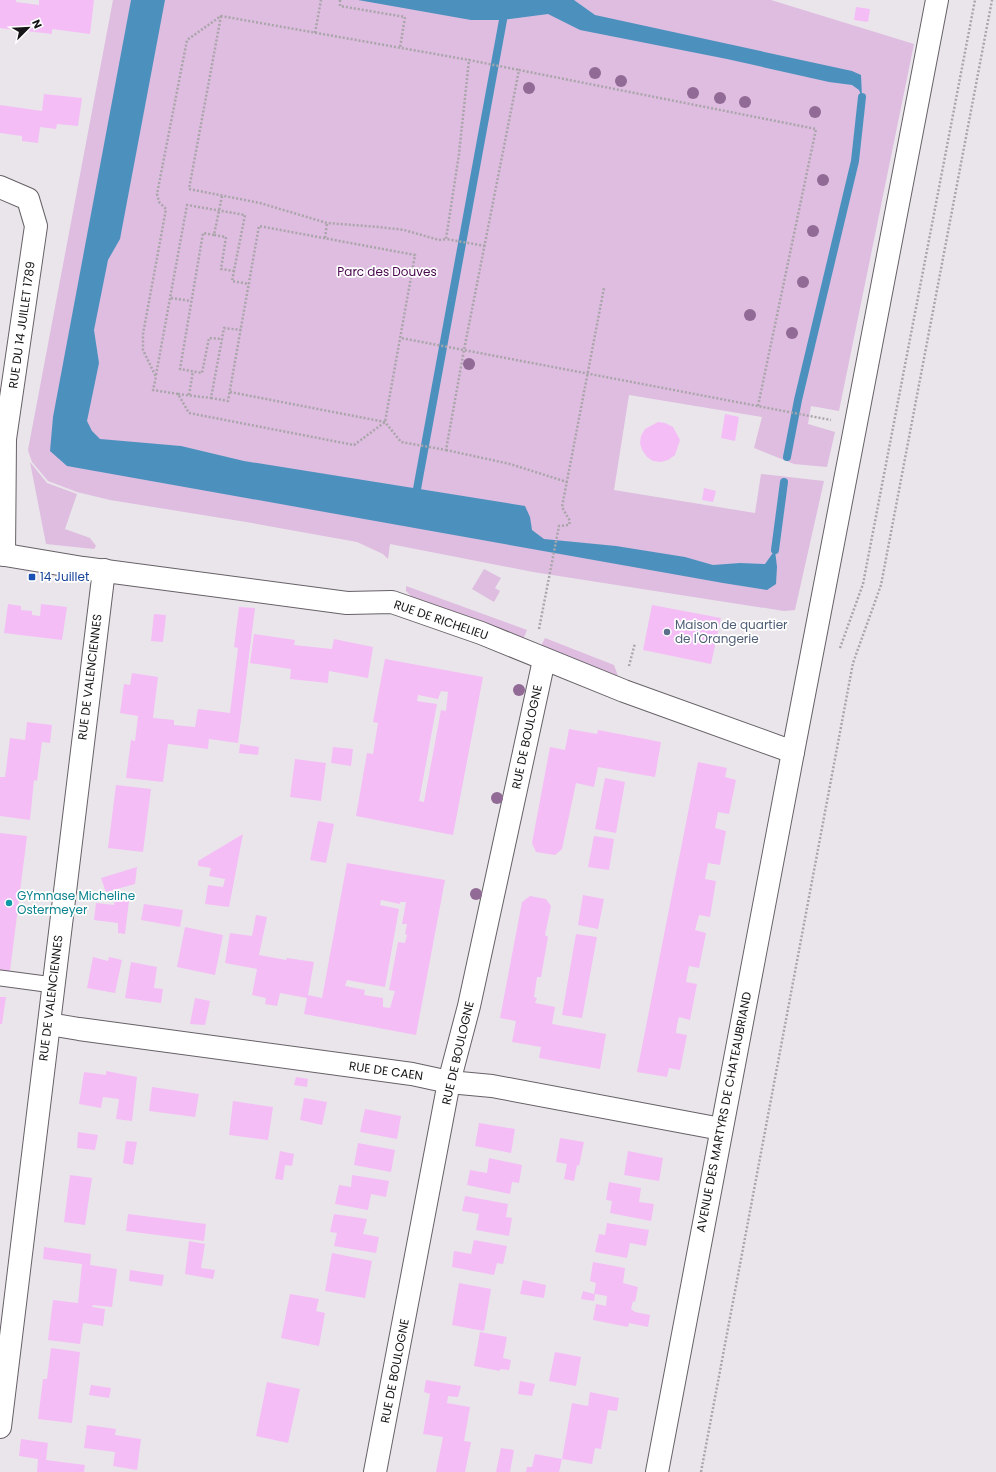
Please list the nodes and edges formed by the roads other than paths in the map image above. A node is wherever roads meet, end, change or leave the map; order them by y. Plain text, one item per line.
1 (937, 0) edge
2 (0, 186) edge
3 (2, 555) edge
4 (104, 570) junction
5 (544, 660) junction
6 (793, 752) junction
7 (0, 978) edge
8 (53, 985) junction
9 (49, 1024) junction
10 (449, 1082) junction
11 (721, 1128) junction
12 (0, 1427) edge
13 (375, 1472) edge
14 (657, 1472) edge

1 - 6 street, AVENUE DES MARTYRS DE CHATEAUBRIAND
2 - 3 street, RUE DU 14 JUILLET 1789
3 - 4 street, RUE DE RICHELIEU
4 - 5 street, RUE DE RICHELIEU
4 - 8 street, RUE DE VALENCIENNES
5 - 6 street, RUE DE RICHELIEU
5 - 10 street, RUE DE BOULOGNE
6 - 11 street, AVENUE DES MARTYRS DE CHATEAUBRIAND
7 - 8 lane
8 - 9 street, RUE DE VALENCIENNES
9 - 10 street, RUE DE CAEN
9 - 12 street, RUE DE VALENCIENNES
10 - 11 street, RUE DE CAEN
10 - 13 street, RUE DE BOULOGNE
11 - 14 street, AVENUE DES MARTYRS DE CHATEAUBRIAND

